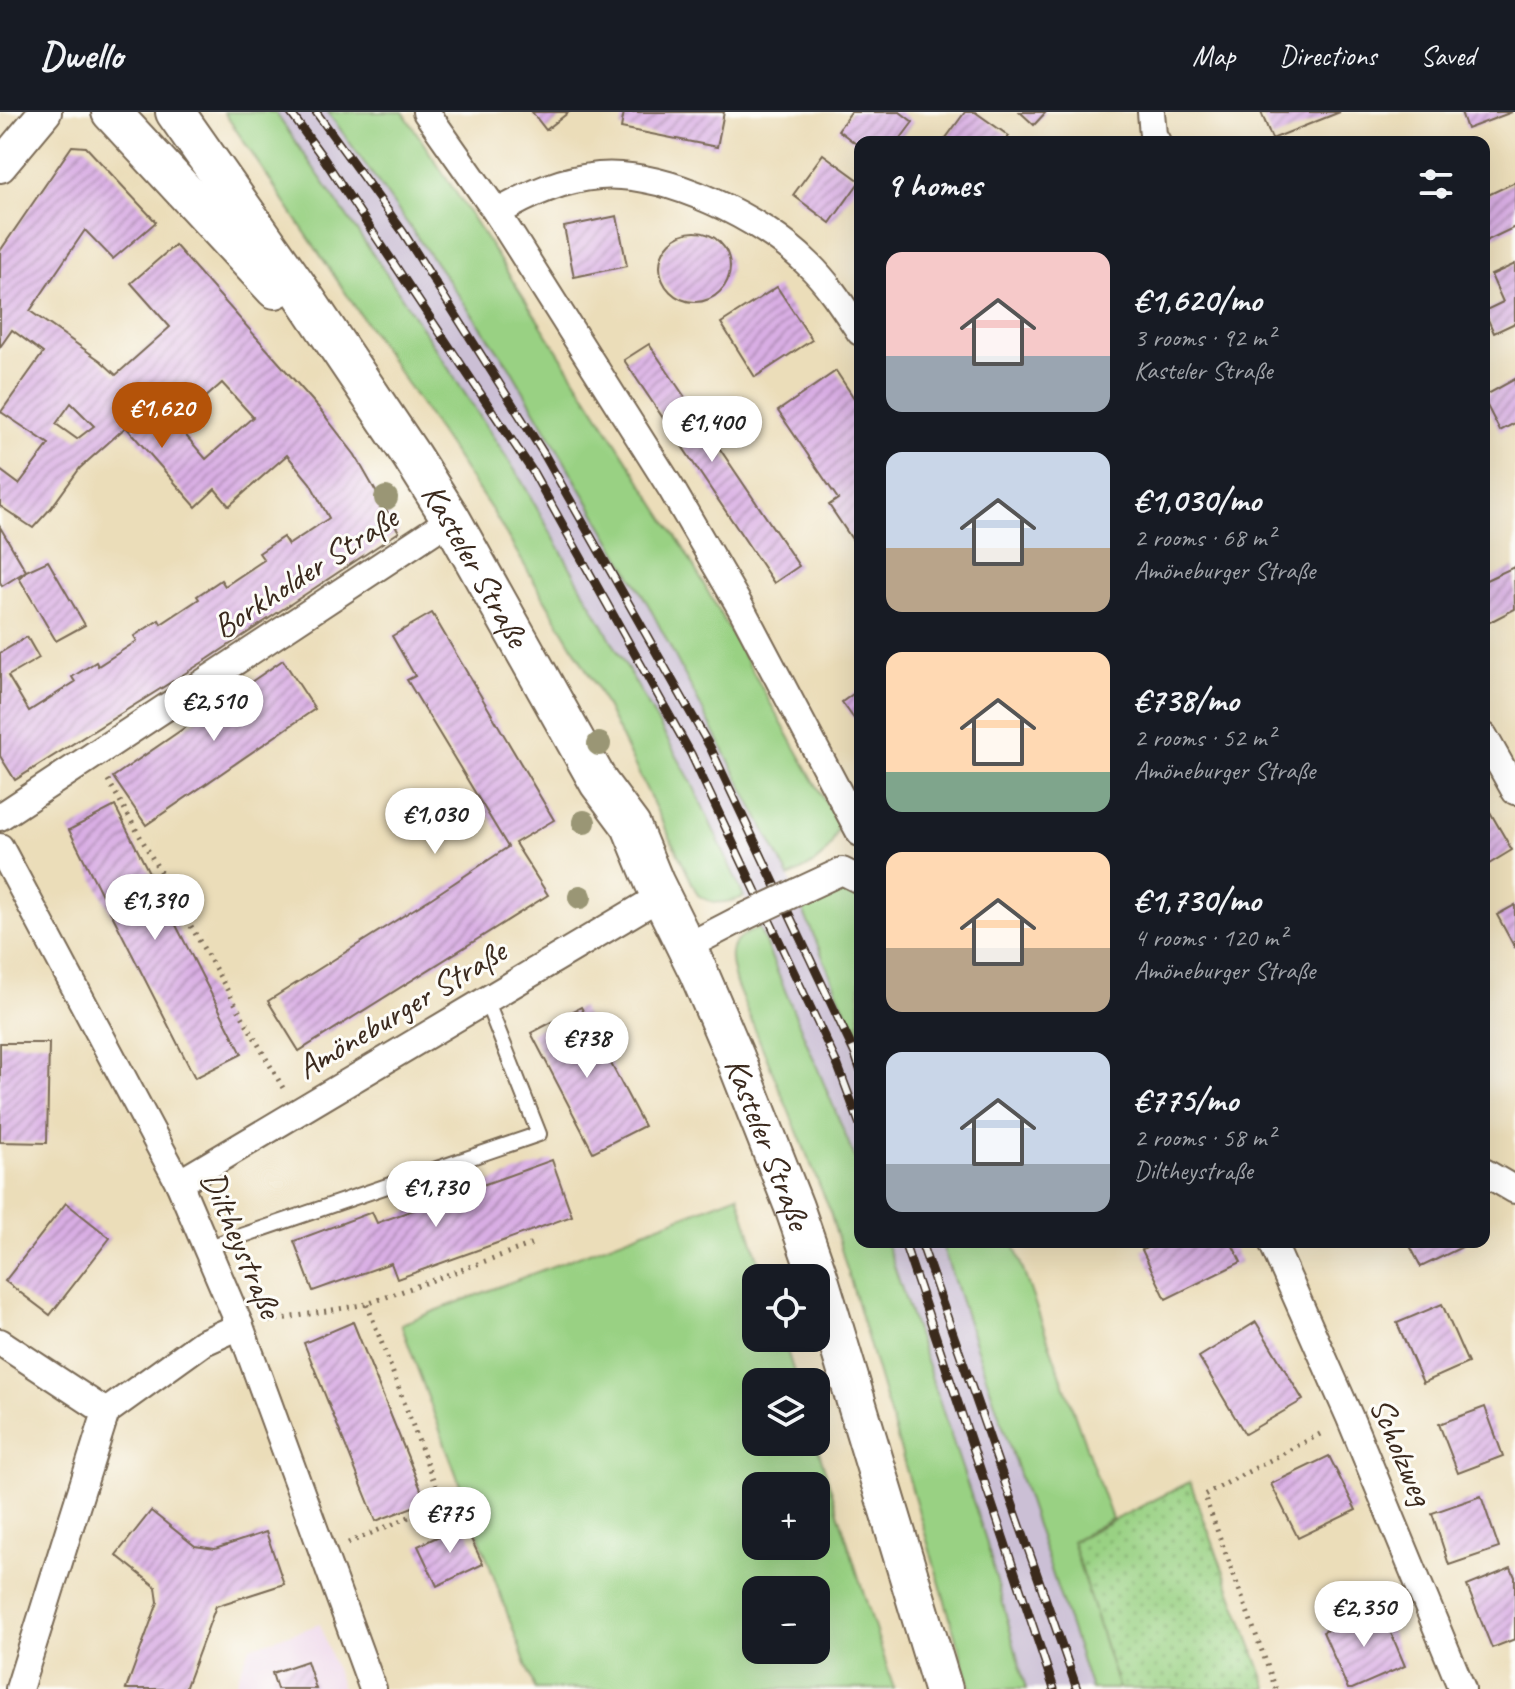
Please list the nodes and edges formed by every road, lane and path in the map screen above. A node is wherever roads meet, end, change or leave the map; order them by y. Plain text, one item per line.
1 (45, 112) edge
2 (111, 112) edge
3 (175, 112) edge
4 (426, 112) edge
5 (1151, 112) edge
6 (1154, 136) edge
7 (0, 166) edge
8 (497, 213) junction
9 (854, 323) edge
10 (368, 392) junction
11 (451, 519) junction
12 (1490, 747) edge
13 (94, 755) junction
14 (1515, 791) edge
15 (0, 817) edge
16 (854, 822) edge
17 (0, 847) edge
18 (851, 875) edge
19 (657, 889) junction
20 (686, 947) junction
21 (486, 1000) junction
22 (298, 1113) junction
23 (1490, 1175) edge
24 (179, 1183) junction
25 (1515, 1190) edge
26 (535, 1243) dead end
27 (206, 1248) junction
28 (1275, 1248) edge
29 (367, 1304) junction
30 (240, 1326) junction
31 (0, 1342) edge
32 (106, 1412) junction
33 (1350, 1418) junction
34 (324, 1553) junction
35 (19, 1689) edge
36 (373, 1689) edge
37 (943, 1689) edge
38 (1276, 1689) edge
39 (1462, 1689) edge

1 - 7 street
2 - 10 main road, Kasteler Straße
3 - 10 main road, Kasteler Straße
4 - 8 street
5 - 6 street
8 - 9 street
8 - 16 street
10 - 11 main road, Kasteler Straße
11 - 13 street, Borkholder Straße
11 - 19 main road, Kasteler Straße
12 - 14 street
13 - 15 street, Borkholder Straße
13 - 22 path
17 - 24 street, Diltheystraße
18 - 20 street, bridge
19 - 20 main road, Kasteler Straße
19 - 21 street, Amöneburger Straße
20 - 37 main road, Kasteler Straße
21 - 22 street, Amöneburger Straße
21 - 27 lane
22 - 24 street, Amöneburger Straße
23 - 25 street
24 - 27 street, Diltheystraße
26 - 29 path
27 - 30 street, Diltheystraße
28 - 33 street, Scholzweg
29 - 30 path
29 - 34 path
30 - 32 street
30 - 34 street, Diltheystraße
31 - 32 street
32 - 35 street
33 - 38 path
33 - 39 street, Scholzweg
34 - 36 street, Diltheystraße

